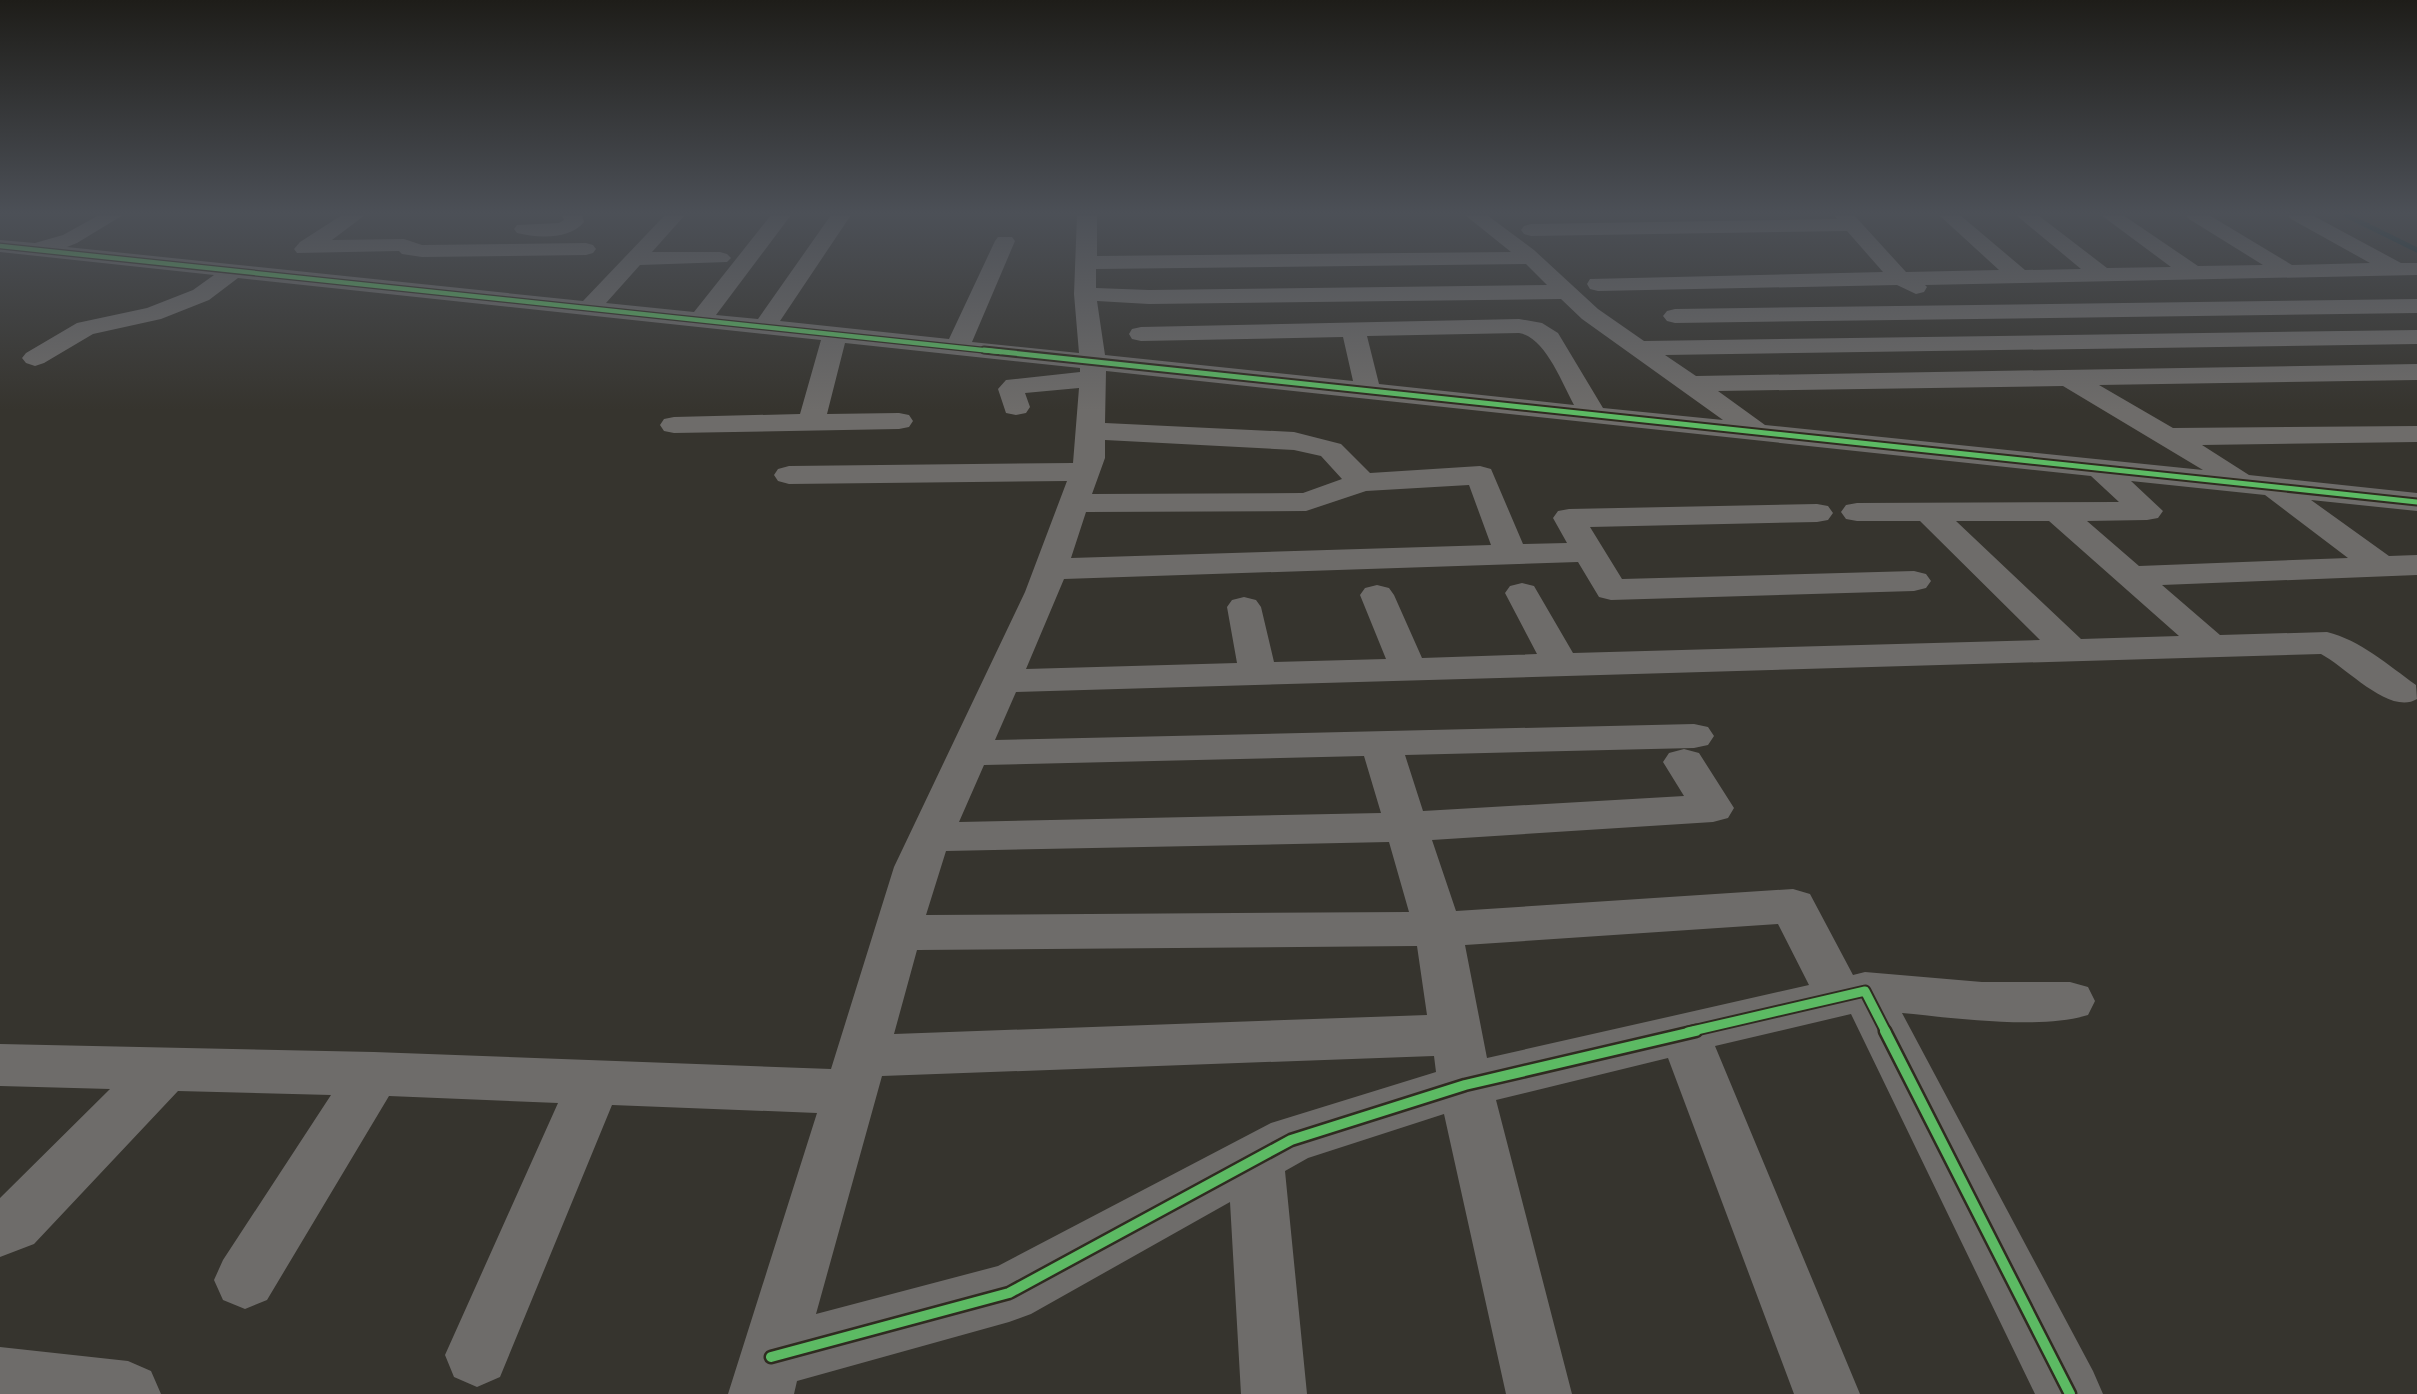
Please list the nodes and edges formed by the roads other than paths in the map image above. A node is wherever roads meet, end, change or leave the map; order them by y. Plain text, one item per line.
1 (221, 280) edge
2 (324, 280) edge
3 (380, 280) edge
4 (452, 280) edge
5 (516, 280) edge
6 (615, 280) edge
7 (731, 280) edge
8 (796, 280) edge
9 (987, 280) edge
10 (1085, 280) edge
11 (1553, 280) edge
12 (1797, 280) edge
13 (1904, 280) edge
14 (1598, 284) dead end
15 (371, 285) junction
16 (433, 292) junction
17 (1566, 292) junction
18 (1085, 294) junction
19 (491, 298) junction
20 (2417, 306) edge
21 (588, 309) junction
22 (1960, 313) junction
23 (1675, 316) dead end
24 (700, 320) junction
25 (764, 327) junction
26 (1353, 329) junction
27 (1141, 334) dead end
28 (835, 335) junction
29 (2417, 337) edge
30 (2011, 343) junction
31 (957, 348) junction
32 (1639, 348) junction
33 (35, 358) dead end
34 (1092, 371) junction
35 (2417, 372) edge
36 (2068, 378) junction
37 (1689, 384) junction
38 (1368, 391) junction
39 (1016, 407) dead end
40 (1594, 415) junction
41 (899, 421) dead end
42 (811, 423) junction
43 (674, 425) dead end
44 (1759, 433) junction
45 (2417, 434) edge
46 (2168, 437) junction
47 (2097, 466) junction
48 (1084, 469) junction
49 (789, 475) dead end
50 (1362, 482) junction
51 (2259, 484) junction
52 (2417, 502) edge
53 (1927, 511) junction
54 (2057, 511) junction
55 (1857, 512) dead end
56 (1817, 513) dead end
57 (1589, 552) junction
58 (1511, 555) junction
59 (2417, 565) edge
60 (2382, 567) junction
61 (1051, 569) junction
62 (2131, 576) junction
63 (1914, 581) dead end
64 (1522, 593) dead end
65 (1377, 595) dead end
66 (1244, 607) dead end
67 (2211, 646) junction
68 (2070, 649) junction
69 (1560, 663) junction
70 (1408, 668) junction
71 (1258, 673) junction
72 (1002, 681) junction
73 (2402, 693) dead end
74 (1381, 745) junction
75 (969, 753) junction
76 (1407, 827) junction
77 (932, 836) junction
78 (1438, 929) junction
79 (897, 933) junction
80 (1853, 994) junction
81 (2070, 1000) dead end
82 (1684, 1033) junction
83 (1461, 1060) junction
84 (0, 1065) edge
85 (164, 1070) junction
86 (374, 1074) junction
87 (854, 1074) junction
88 (594, 1083) junction
89 (1256, 1160) junction
90 (0, 1230) edge
91 (245, 1280) dead end
92 (477, 1355) dead end
93 (766, 1376) edge
94 (1, 1380) edge
95 (128, 1394) edge
96 (1274, 1394) edge
97 (1539, 1394) edge
98 (1827, 1394) edge
99 (2070, 1394) edge

1 - 33 street
2 - 15 street
3 - 15 street
4 - 16 street
5 - 19 street
6 - 21 street
7 - 24 street
8 - 25 street
9 - 31 street
10 - 18 street
11 - 17 street
12 - 14 street
13 - 22 street
15 - 16 street
16 - 19 street
17 - 18 street
17 - 32 street
18 - 34 street
19 - 21 street
20 - 22 street
21 - 24 street
22 - 23 street
22 - 30 street
24 - 25 street
25 - 28 street
26 - 27 street
26 - 38 street
26 - 40 street
28 - 31 street
28 - 42 street
29 - 30 street
30 - 32 street
30 - 36 street
31 - 34 street
32 - 37 street
34 - 38 street
34 - 39 street
34 - 48 street
35 - 36 street
36 - 37 street
36 - 46 street
37 - 44 street
38 - 40 street
40 - 44 street
41 - 42 street
42 - 43 street
44 - 47 street
45 - 46 street
46 - 51 street
47 - 51 street
47 - 54 street
48 - 49 street
48 - 50 street
48 - 50 street
48 - 61 street
50 - 58 street
51 - 52 street
51 - 60 street
53 - 54 street
53 - 55 street
53 - 68 street
54 - 62 street
56 - 57 street
57 - 58 street
57 - 63 street
58 - 61 street
59 - 60 street
60 - 62 street
61 - 72 street
62 - 67 street
64 - 69 street
65 - 70 street
66 - 71 street
67 - 68 street
67 - 73 street
68 - 69 street
69 - 70 street
70 - 71 street
71 - 72 street
72 - 75 street
74 - 75 street
74 - 76 street
74 - 76 street
75 - 77 street
76 - 77 street
76 - 78 street
77 - 79 street
78 - 79 street
78 - 80 street
78 - 83 street
79 - 87 street
80 - 81 street
80 - 82 street
80 - 99 street
82 - 83 street
82 - 98 street
83 - 87 street
83 - 89 street
83 - 97 street
84 - 85 street
85 - 86 street
85 - 90 street
86 - 88 street
86 - 91 street
87 - 88 street
87 - 93 street
88 - 92 street
89 - 93 street
89 - 96 street
94 - 95 street

